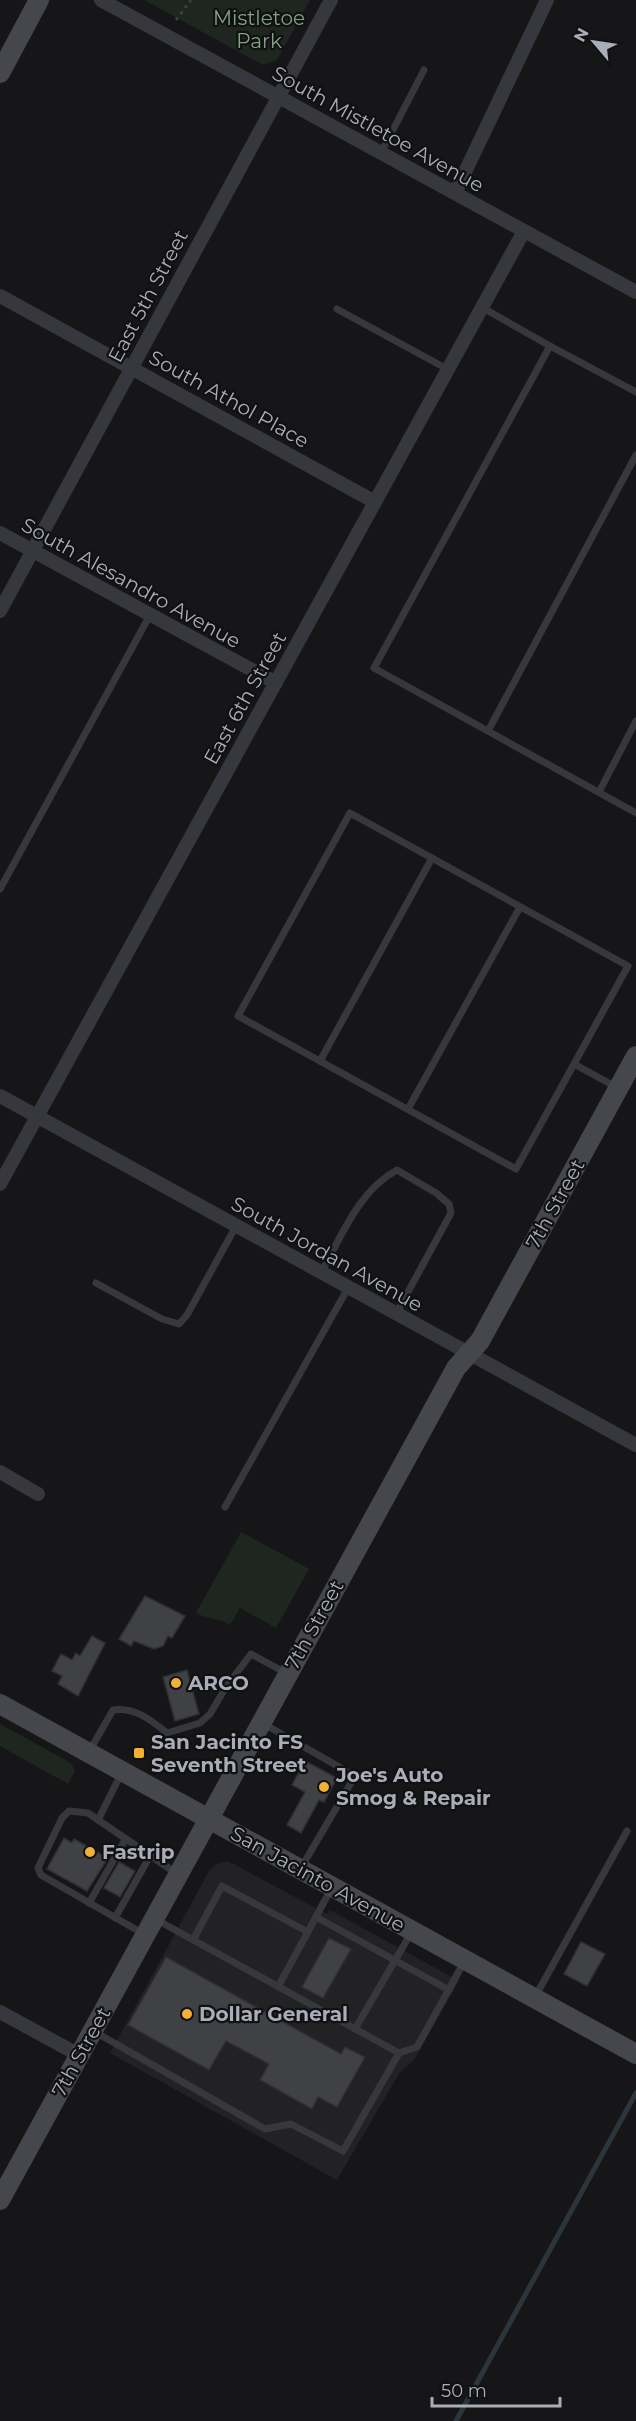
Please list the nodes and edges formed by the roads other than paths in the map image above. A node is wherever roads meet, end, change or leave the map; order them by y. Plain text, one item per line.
1 (39, 0) edge
2 (101, 0) edge
3 (331, 0) edge
4 (547, 0) edge
5 (424, 70) dead end
6 (0, 73) edge
7 (277, 96) junction
8 (381, 153) junction
9 (455, 194) junction
10 (525, 231) junction
11 (636, 292) edge
12 (0, 296) edge
13 (483, 308) junction
14 (336, 309) dead end
15 (550, 346) junction
16 (132, 368) junction
17 (449, 370) junction
18 (636, 392) edge
19 (636, 455) edge
20 (375, 502) junction
21 (0, 533) edge
22 (33, 551) junction
23 (0, 611) edge
24 (150, 615) junction
25 (276, 683) junction
26 (636, 721) edge
27 (488, 731) junction
28 (598, 792) junction
29 (636, 813) edge
30 (432, 858) junction
31 (0, 889) edge
32 (520, 906) junction
33 (636, 1056) edge
34 (320, 1061) junction
35 (574, 1064) junction
36 (618, 1088) junction
37 (0, 1096) edge
38 (408, 1109) junction
39 (37, 1117) junction
40 (0, 1184) edge
41 (236, 1226) junction
42 (321, 1273) junction
43 (96, 1284) dead end
44 (348, 1288) junction
45 (396, 1314) junction
46 (468, 1354) junction
47 (636, 1445) edge
48 (0, 1472) edge
49 (38, 1494) dead end
50 (225, 1507) dead end
51 (288, 1674) junction
52 (0, 1704) edge
53 (261, 1723) junction
54 (88, 1753) junction
55 (123, 1772) junction
56 (208, 1819) junction
57 (98, 1820) junction
58 (627, 1831) dead end
59 (125, 1840) junction
60 (150, 1856) junction
61 (300, 1869) junction
62 (178, 1875) junction
63 (332, 1887) junction
64 (89, 1903) junction
65 (316, 1917) junction
66 (115, 1918) junction
67 (149, 1927) junction
68 (412, 1931) junction
69 (308, 1932) junction
70 (193, 1940) junction
71 (396, 1960) junction
72 (465, 1960) junction
73 (278, 1987) junction
74 (449, 1990) junction
75 (534, 1998) junction
76 (0, 2012) edge
77 (355, 2029) junction
78 (92, 2031) junction
79 (399, 2053) junction
80 (636, 2054) edge
81 (79, 2055) junction
82 (0, 2200) edge

1 - 6 street
2 - 7 street, South Mistletoe Avenue
3 - 7 street, East 5th Street
4 - 9 street
5 - 8 lane
7 - 8 street, South Mistletoe Avenue
7 - 16 street, East 5th Street
8 - 9 street, South Mistletoe Avenue
9 - 10 street, South Mistletoe Avenue
10 - 11 street, South Mistletoe Avenue
10 - 13 street, East 6th Street
12 - 16 street, South Athol Place
13 - 15 lane
13 - 17 street, East 6th Street
14 - 17 lane
15 - 18 lane
15 - 27 lane
16 - 20 street, South Athol Place
16 - 22 street, East 5th Street
17 - 20 street, East 6th Street
19 - 27 lane
20 - 25 street, East 6th Street
21 - 22 street, South Alesandro Avenue
22 - 23 street, East 5th Street
22 - 24 street, South Alesandro Avenue
24 - 25 street, South Alesandro Avenue
24 - 31 lane
25 - 39 street, East 6th Street
26 - 28 lane
27 - 28 lane
28 - 29 lane
30 - 32 lane
30 - 34 lane
30 - 34 lane
32 - 35 lane
32 - 38 lane
33 - 36 street, 7th Street
34 - 38 lane
35 - 36 lane
35 - 38 lane
36 - 46 street, 7th Street
37 - 39 street, South Jordan Avenue
39 - 40 street, East 6th Street
39 - 41 street, South Jordan Avenue
41 - 42 street, South Jordan Avenue
41 - 43 lane
42 - 44 street, South Jordan Avenue
42 - 45 lane
44 - 45 street, South Jordan Avenue
44 - 50 lane
45 - 46 street, South Jordan Avenue
46 - 47 street, South Jordan Avenue
46 - 51 street, 7th Street
48 - 49 street
51 - 53 street, 7th Street
51 - 54 lane
52 - 54 street, San Jacinto Avenue
53 - 56 street, 7th Street
53 - 61 lane
54 - 55 street, San Jacinto Avenue
55 - 56 street, San Jacinto Avenue
55 - 57 lane
56 - 61 street, San Jacinto Avenue
56 - 62 street, 7th Street
57 - 59 lane
57 - 64 lane
58 - 75 lane
59 - 60 lane
59 - 64 lane
60 - 62 lane
60 - 66 lane
61 - 63 street, San Jacinto Avenue
62 - 67 street, 7th Street
63 - 65 lane
63 - 68 street, San Jacinto Avenue
64 - 66 lane
65 - 69 lane
65 - 71 lane
66 - 67 lane
67 - 70 lane
67 - 78 street, 7th Street
68 - 71 lane
68 - 72 street, San Jacinto Avenue
69 - 70 lane
69 - 73 lane
70 - 73 lane
71 - 74 lane
71 - 77 lane
72 - 74 lane
72 - 75 street, San Jacinto Avenue
73 - 77 lane
74 - 79 lane
75 - 80 street, San Jacinto Avenue
76 - 81 street
77 - 79 lane
78 - 79 lane
78 - 81 street, 7th Street
81 - 82 street, 7th Street

